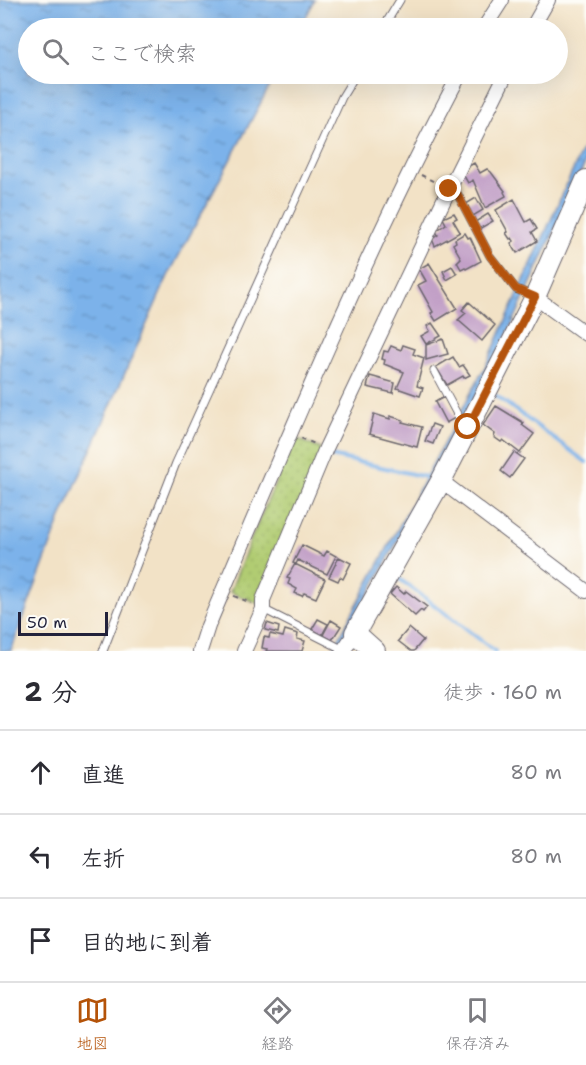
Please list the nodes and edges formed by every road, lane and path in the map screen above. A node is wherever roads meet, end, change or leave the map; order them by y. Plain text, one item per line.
1 (400, 0) edge
2 (502, 0) edge
3 (548, 0) edge
4 (389, 18) edge
5 (490, 18) edge
6 (538, 18) edge
7 (350, 84) edge
8 (455, 84) edge
9 (501, 84) edge
10 (410, 170) junction
11 (586, 180) edge
12 (449, 187) junction
13 (535, 297) junction
14 (586, 334) edge
15 (434, 370) dead end
16 (463, 422) junction
17 (291, 433) junction
18 (326, 448) junction
19 (441, 481) junction
20 (223, 591) junction
21 (586, 591) edge
22 (263, 609) junction
23 (355, 633) junction
24 (340, 648) edge
25 (103, 651) edge
26 (200, 651) edge
27 (244, 651) edge
28 (375, 651) edge

1 - 4 lane
2 - 5 street
3 - 6 street
7 - 25 lane
8 - 10 street
9 - 12 street
10 - 12 path
10 - 17 street
11 - 13 street
12 - 13 lane
12 - 18 street
13 - 14 street
13 - 16 street
15 - 16 lane
16 - 19 street
17 - 18 path
17 - 20 street
18 - 22 street
19 - 21 street
19 - 23 street
20 - 22 path
20 - 26 street
22 - 24 lane
22 - 27 street
23 - 24 street
23 - 28 street

